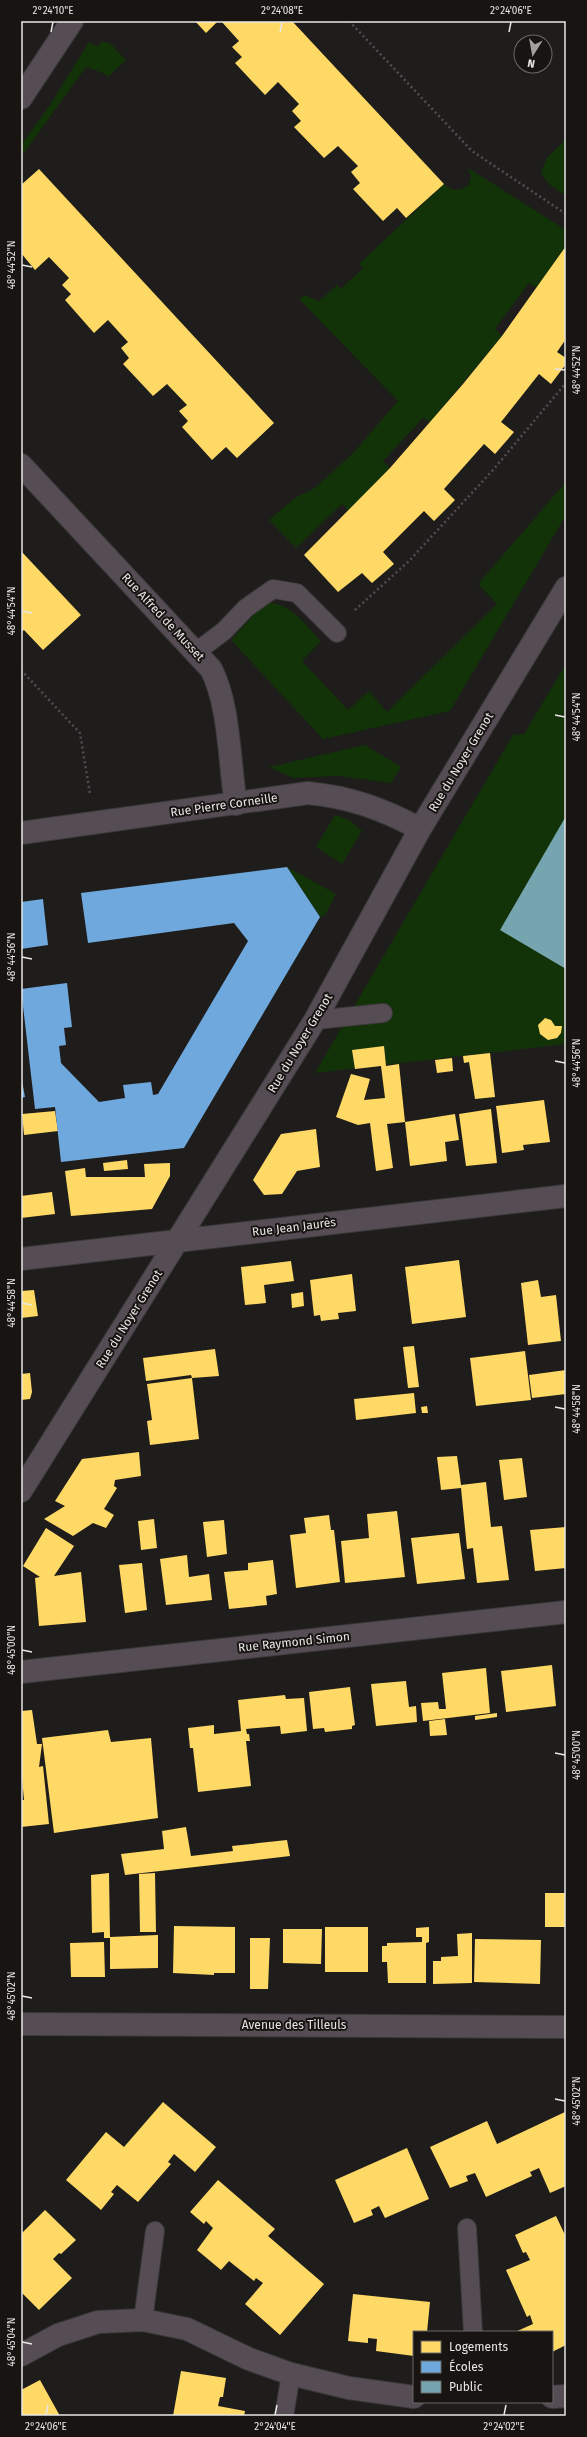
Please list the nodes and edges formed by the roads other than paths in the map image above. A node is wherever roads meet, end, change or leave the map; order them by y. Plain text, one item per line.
1 (72, 21) edge
2 (21, 98) edge
3 (21, 465) edge
4 (566, 588) edge
5 (334, 629) road end
6 (196, 652) junction
7 (236, 804) junction
8 (420, 829) junction
9 (21, 833) edge
10 (383, 1013) dead end
11 (315, 1020) junction
12 (566, 1196) edge
13 (178, 1241) junction
14 (21, 1259) edge
15 (21, 1491) edge
16 (566, 1612) edge
17 (21, 1672) edge
18 (21, 2024) edge
19 (566, 2027) edge
20 (467, 2228) dead end
21 (155, 2231) dead end
22 (143, 2320) junction
23 (473, 2331) edge
24 (21, 2355) edge
25 (291, 2374) junction
26 (566, 2396) edge
27 (413, 2397) edge
28 (553, 2397) edge
29 (284, 2416) edge

1 - 2 street
3 - 6 street, Rue Alfred de Musset
4 - 8 street, Rue du Noyer Grenot
5 - 6 lane
6 - 7 street, Rue Alfred de Musset
7 - 8 street, Rue Pierre Corneille
7 - 9 street, Rue Pierre Corneille
8 - 11 street, Rue du Noyer Grenot
10 - 11 lane
11 - 13 street, Rue du Noyer Grenot
12 - 13 street, Rue Jean Jaurès
13 - 14 street, Rue Jean Jaurès
13 - 15 street, Rue du Noyer Grenot
16 - 17 street, Rue Raymond Simon
18 - 19 street, Avenue des Tilleuls
20 - 23 lane
21 - 22 lane
22 - 24 street
22 - 25 street
25 - 27 street
25 - 29 lane
26 - 28 street

